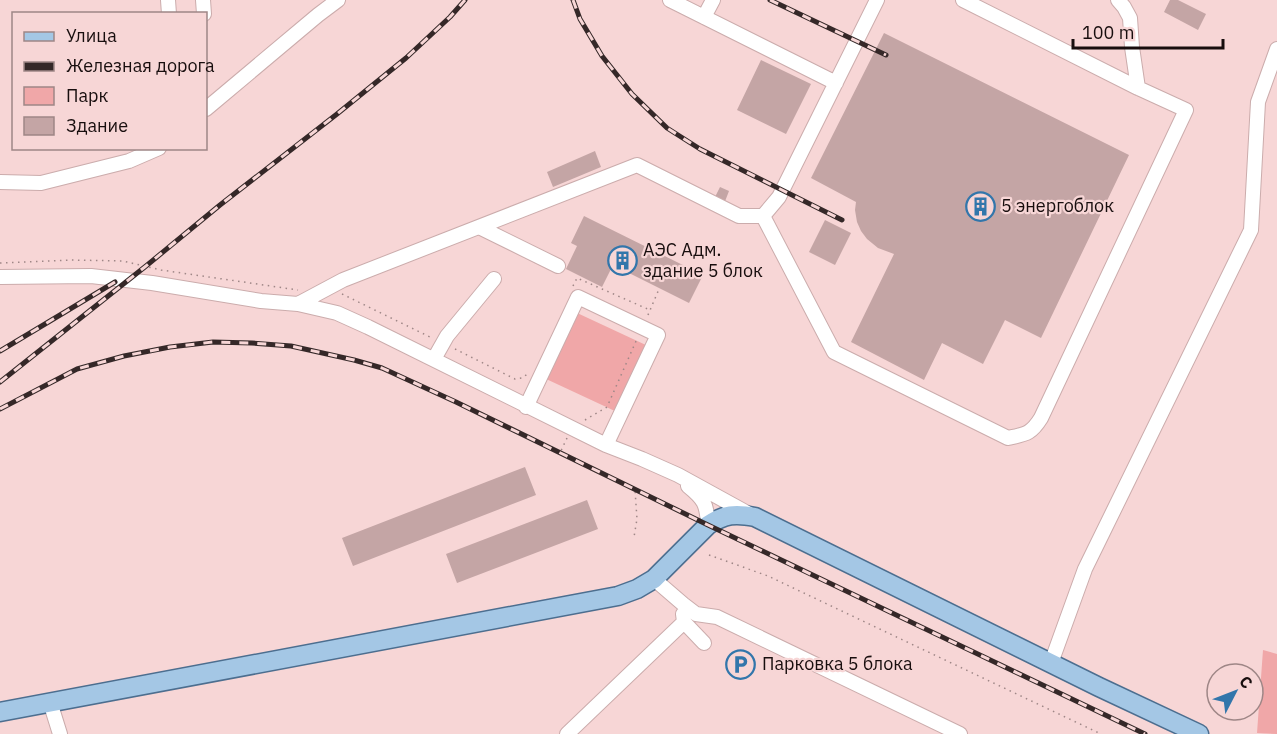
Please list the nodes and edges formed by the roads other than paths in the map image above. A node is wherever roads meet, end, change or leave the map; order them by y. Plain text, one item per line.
1 (338, 0) edge
2 (670, 0) edge
3 (712, 0) edge
4 (877, 0) edge
5 (963, 0) edge
6 (1118, 0) edge
7 (704, 17) junction
8 (1277, 49) edge
9 (836, 83) junction
10 (1138, 88) junction
11 (207, 109) edge
12 (154, 150) edge
13 (0, 182) edge
14 (763, 216) junction
15 (479, 227) junction
16 (558, 266) dead end
17 (0, 277) edge
18 (494, 279) dead end
19 (298, 297) junction
20 (434, 359) junction
21 (526, 406) junction
22 (606, 445) junction
23 (678, 475) junction
24 (755, 517) junction
25 (708, 525) junction
26 (654, 579) junction
27 (683, 604) junction
28 (684, 622) junction
29 (704, 642) dead end
30 (1051, 663) junction
31 (50, 702) junction
32 (0, 712) edge
33 (60, 734) edge
34 (567, 734) edge
35 (958, 734) edge
36 (1198, 734) edge

1 - 11 lane
2 - 7 lane
3 - 7 lane
4 - 9 lane
5 - 10 lane
6 - 10 lane
7 - 9 lane
8 - 30 lane
9 - 14 lane
10 - 14 lane
12 - 13 lane
14 - 15 lane
15 - 16 lane
15 - 19 lane
17 - 19 lane
18 - 20 lane
19 - 20 lane
20 - 21 lane
21 - 22 lane
21 - 22 lane
22 - 23 lane
23 - 24 lane
23 - 25 lane
24 - 25 main road
24 - 30 main road
25 - 26 main road
26 - 27 lane
26 - 31 main road
27 - 28 lane
27 - 35 lane
28 - 29 lane
28 - 34 lane
30 - 36 main road
31 - 32 main road
31 - 33 lane

